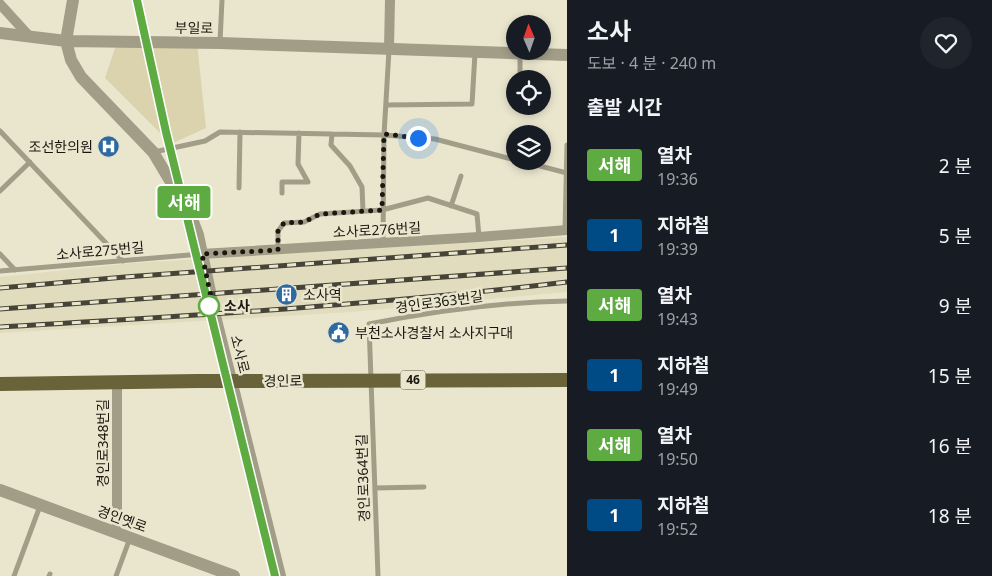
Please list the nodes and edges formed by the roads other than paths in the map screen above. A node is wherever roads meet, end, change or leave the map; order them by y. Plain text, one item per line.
1 (73, 0) edge
2 (222, 0) edge
3 (390, 0) edge
4 (0, 4) edge
5 (0, 33) edge
6 (30, 37) junction
7 (66, 41) junction
8 (220, 43) junction
9 (389, 49) junction
10 (476, 52) junction
11 (506, 53) edge
12 (551, 54) edge
13 (567, 55) edge
14 (386, 105) junction
15 (0, 131) edge
16 (240, 132) junction
17 (299, 133) junction
18 (332, 134) junction
19 (384, 134) junction
20 (567, 144) edge
21 (153, 152) junction
22 (506, 158) edge
23 (30, 162) junction
24 (551, 169) edge
25 (566, 173) edge
26 (461, 176) dead end
27 (239, 188) dead end
28 (0, 191) edge
29 (282, 193) dead end
30 (451, 206) junction
31 (382, 210) junction
32 (363, 211) junction
33 (566, 230) edge
34 (479, 238) junction
35 (383, 243) junction
36 (278, 250) junction
37 (0, 254) edge
38 (202, 254) junction
39 (123, 261) junction
40 (15, 270) junction
41 (0, 271) edge
42 (567, 301) edge
43 (371, 380) junction
44 (567, 380) edge
45 (117, 383) junction
46 (0, 384) edge
47 (424, 487) dead end
48 (375, 488) junction
49 (0, 490) edge
50 (41, 505) junction
51 (117, 533) junction
52 (131, 538) junction
53 (14, 576) edge
54 (116, 576) edge
55 (234, 576) edge
56 (280, 576) edge
57 (378, 576) edge

1 - 7 street, 소사로
2 - 8 lane
3 - 9 street
4 - 6 street
5 - 6 street, 부일로
6 - 7 street, 부일로
7 - 8 street, 부일로
7 - 21 street, 소사로
8 - 9 street, 부일로
9 - 10 street, 부일로
9 - 14 lane
10 - 11 street, 부일로
10 - 14 lane
12 - 13 street, 부일로
14 - 19 lane
15 - 23 lane
16 - 17 lane
16 - 21 lane
16 - 27 lane
17 - 18 lane
17 - 29 lane
18 - 19 lane
18 - 32 lane
19 - 22 lane
19 - 31 lane
20 - 25 lane
21 - 38 street, 소사로
23 - 28 lane
23 - 39 lane
24 - 25 lane
25 - 33 lane
26 - 30 lane
30 - 31 lane, 소사로276번길
30 - 34 lane
31 - 32 lane, 소사로276번길
31 - 35 lane
32 - 36 lane, 소사로276번길
33 - 34 street, 소사로276번길
34 - 35 street, 소사로276번길
35 - 36 street, 소사로276번길
36 - 38 street, 소사로276번길
37 - 40 lane
38 - 39 lane, 소사로275번길
38 - 56 street, 소사로
39 - 40 lane, 소사로275번길
40 - 41 lane, 소사로275번길
42 - 43 lane, 경인로363번길
43 - 44 main road, 경인로 / 46
43 - 45 main road, 경인로 / 46, bridge
43 - 48 lane, 경인로364번길
45 - 46 main road, 경인로 / 46
45 - 51 street, 경인로348번길
47 - 48 lane
48 - 57 lane, 경인로364번길
49 - 50 street, 경인옛로
50 - 51 street, 경인옛로
50 - 53 lane
51 - 52 street, 경인옛로
52 - 54 lane
52 - 55 street, 경인옛로

